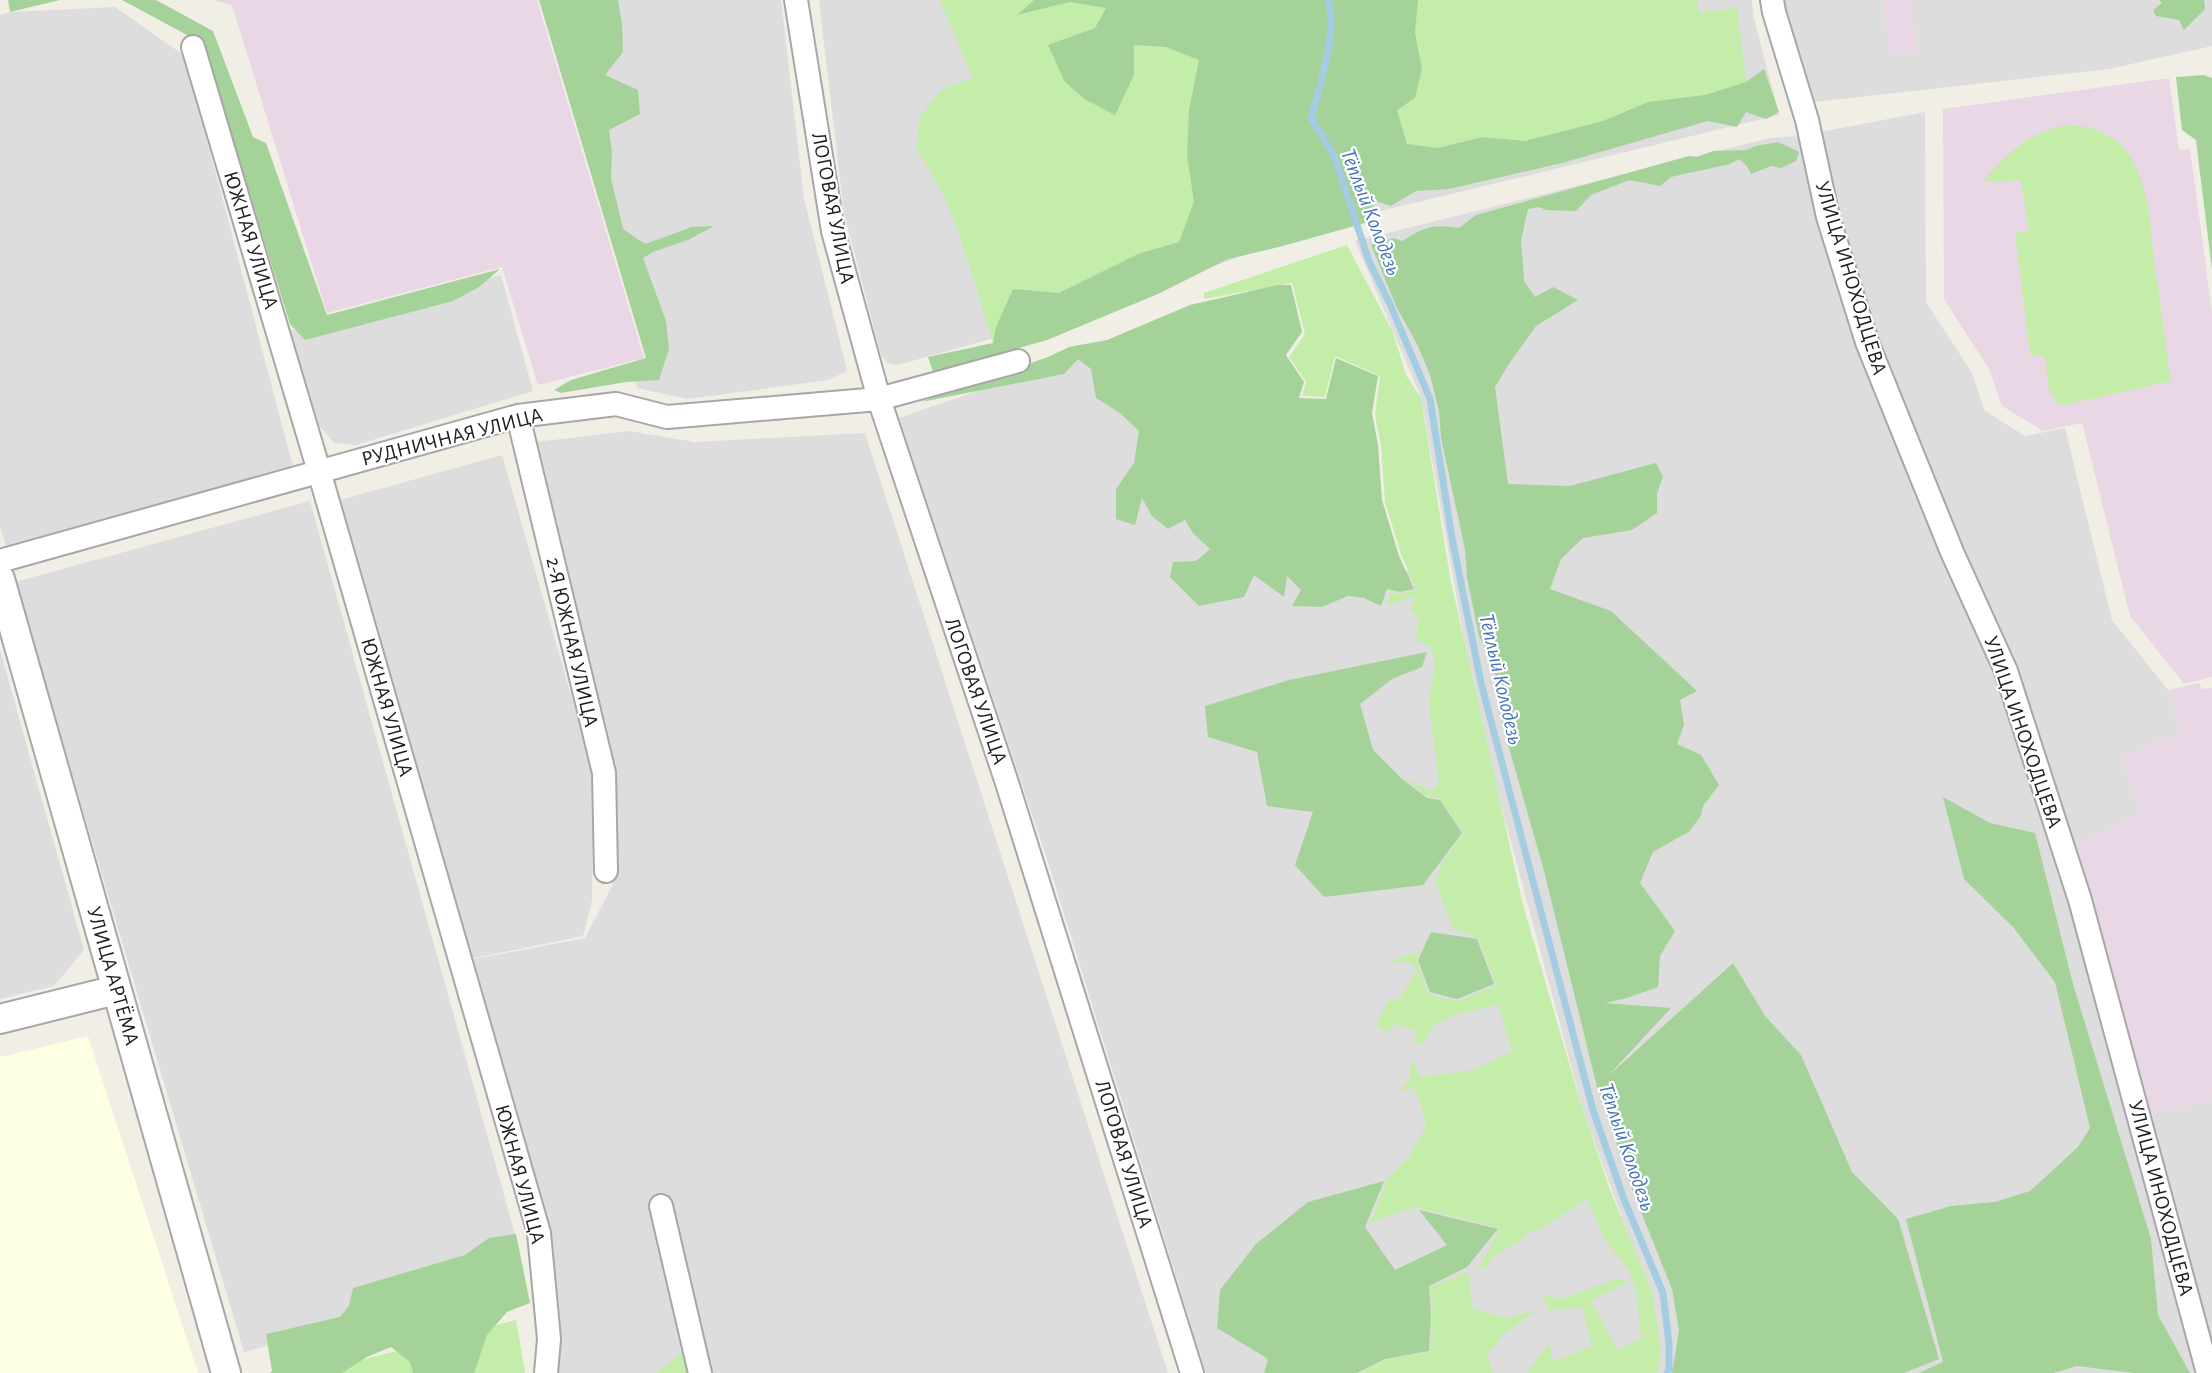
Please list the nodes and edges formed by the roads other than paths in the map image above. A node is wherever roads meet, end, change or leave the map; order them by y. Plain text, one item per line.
1 (796, 0) edge
2 (1772, 0) edge
3 (193, 46) dead end
4 (1018, 362) dead end
5 (879, 399) junction
6 (518, 416) junction
7 (319, 471) junction
8 (0, 561) edge
9 (0, 579) edge
10 (606, 871) dead end
11 (116, 990) junction
12 (0, 1019) edge
13 (661, 1206) dead end
14 (226, 1373) edge
15 (546, 1373) edge
16 (700, 1373) edge
17 (1192, 1373) edge
18 (2208, 1373) edge

1 - 5 street, ЛОГОВАЯ УЛИЦА
2 - 18 street, УЛИЦА ИНОХОДЦЕВА
3 - 7 street, ЮЖНАЯ УЛИЦА
4 - 5 street, РУДНИЧНАЯ УЛИЦА
5 - 6 street, РУДНИЧНАЯ УЛИЦА
5 - 17 street, ЛОГОВАЯ УЛИЦА
6 - 7 street, РУДНИЧНАЯ УЛИЦА
6 - 10 street, 2-Я ЮЖНАЯ УЛИЦА
7 - 8 street, РУДНИЧНАЯ УЛИЦА
7 - 15 street, ЮЖНАЯ УЛИЦА
9 - 11 street, УЛИЦА АРТЁМА
11 - 12 street
11 - 14 street, УЛИЦА АРТЁМА
13 - 16 street

